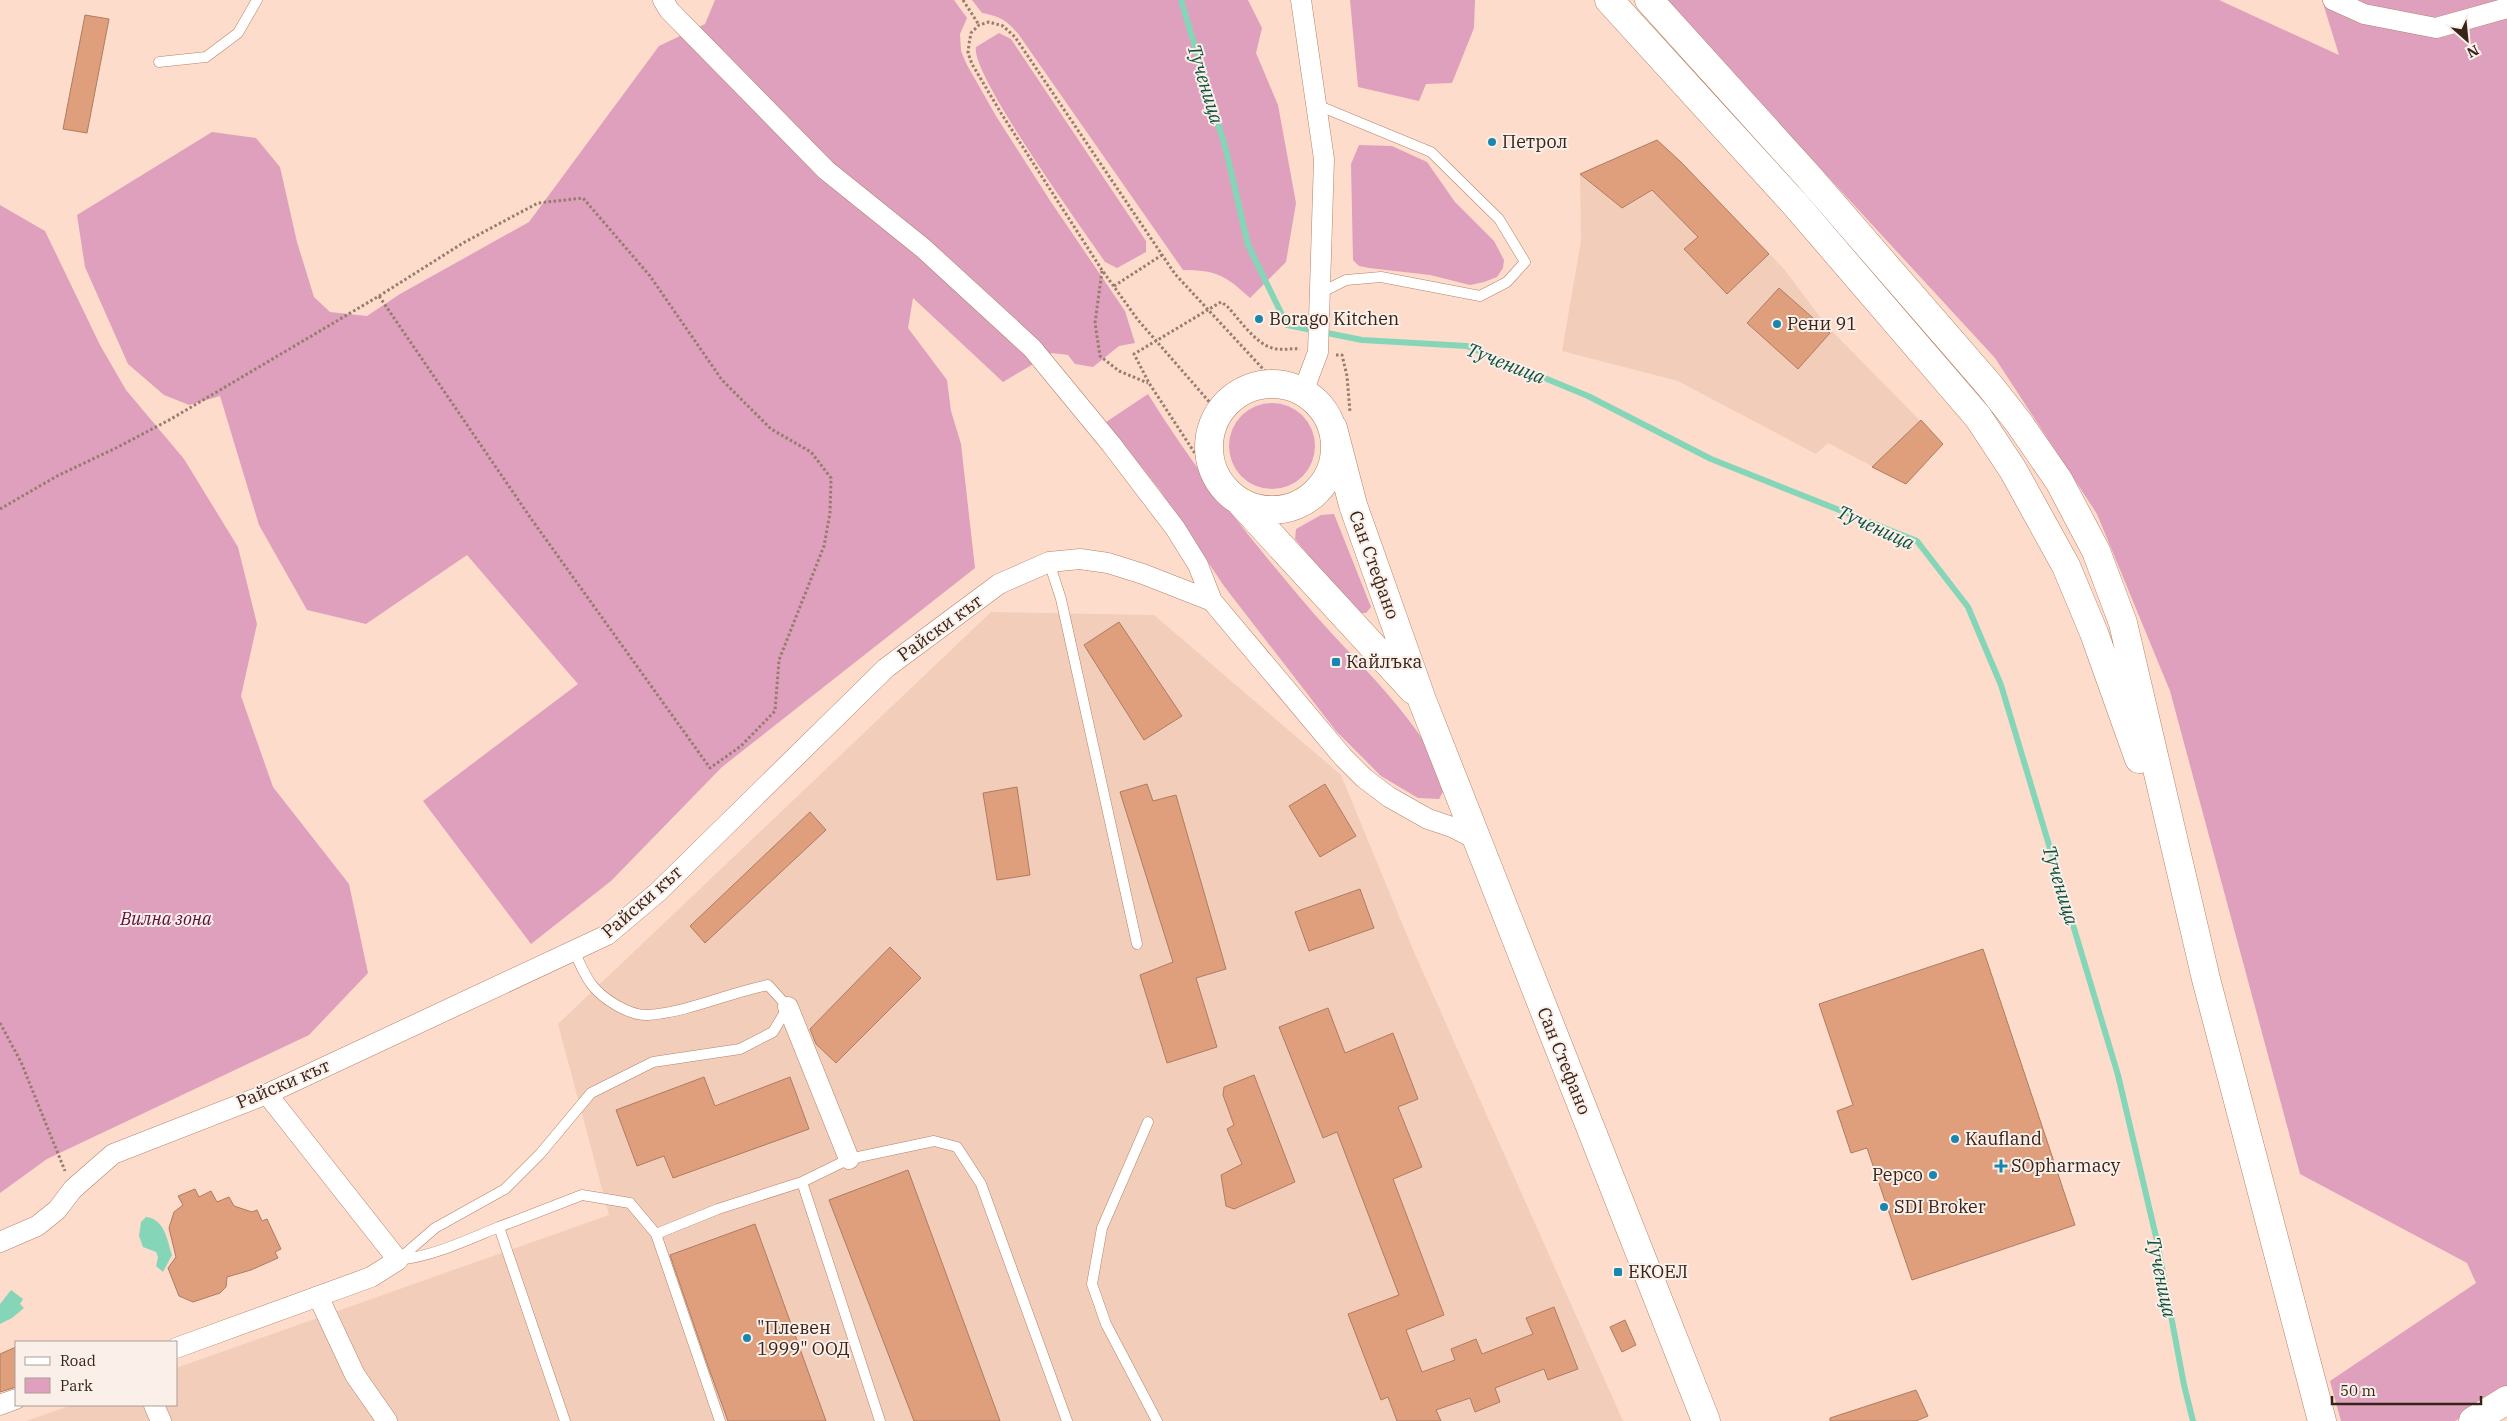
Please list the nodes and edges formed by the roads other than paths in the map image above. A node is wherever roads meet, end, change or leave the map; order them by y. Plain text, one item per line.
1 (257, 0) edge
2 (1301, 0) edge
3 (1609, 0) edge
4 (1649, 0) edge
5 (2333, 0) edge
6 (663, 3) edge
7 (2507, 8) edge
8 (159, 62) dead end
9 (1317, 105) junction
10 (1320, 293) junction
11 (1290, 388) junction
12 (1333, 428) junction
13 (1241, 503) junction
14 (1049, 562) junction
15 (1212, 601) junction
16 (1422, 700) junction
17 (1476, 839) junction
18 (2183, 886) junction
19 (1137, 944) dead end
20 (574, 950) junction
21 (788, 1007) junction
22 (267, 1094) junction
23 (1148, 1122) dead end
24 (849, 1159) junction
25 (802, 1182) junction
26 (499, 1227) junction
27 (656, 1234) junction
28 (0, 1242) edge
29 (398, 1260) junction
30 (318, 1296) junction
31 (178, 1347) edge
32 (15, 1399) edge
33 (2507, 1400) edge
34 (0, 1406) edge
35 (154, 1406) edge
36 (161, 1421) edge
37 (387, 1421) edge
38 (565, 1421) edge
39 (720, 1421) edge
40 (880, 1421) edge
41 (1067, 1421) edge
42 (1157, 1421) edge
43 (1706, 1421) edge
44 (2322, 1421) edge
45 (2473, 1421) edge

1 - 8 lane
2 - 9 street
3 - 18 main road
4 - 18 main road
5 - 7 street
6 - 15 street
9 - 10 street
9 - 10 lane
10 - 11 street
11 - 12 main road
11 - 13 main road
12 - 13 main road
12 - 16 main road, Сан Стефано
13 - 16 main road, Сан Стефано
14 - 15 street, Райски кът
14 - 19 lane
14 - 20 street, Райски кът
15 - 17 street
16 - 17 main road, Сан Стефано
17 - 43 main road, Сан Стефано
18 - 44 main road
20 - 21 lane
20 - 22 street, Райски кът
21 - 24 street
21 - 29 lane
22 - 28 street, Райски кът
22 - 29 street
23 - 42 lane
24 - 25 lane
24 - 41 lane
25 - 27 lane
25 - 40 lane
26 - 27 lane
26 - 29 lane
26 - 38 lane
27 - 39 lane
29 - 30 street
30 - 31 street
30 - 37 street
32 - 34 street
33 - 45 main road
35 - 36 street

